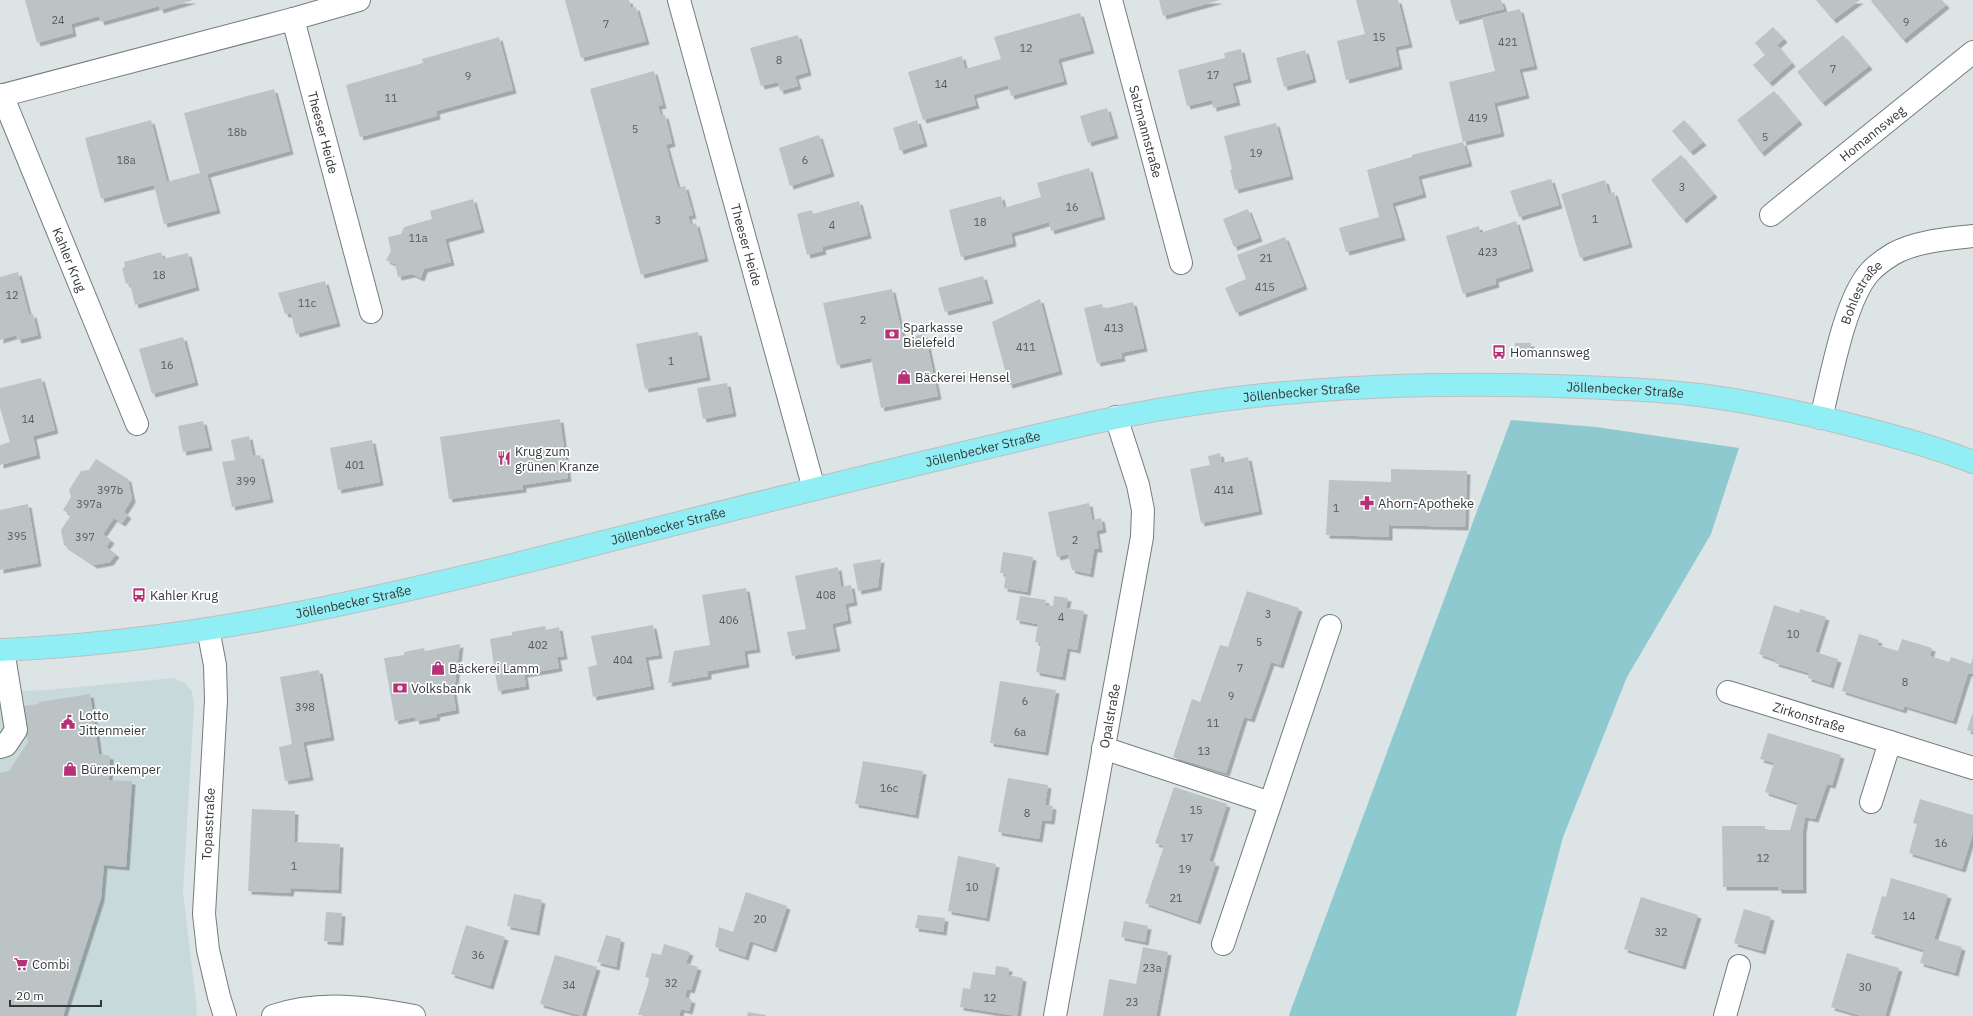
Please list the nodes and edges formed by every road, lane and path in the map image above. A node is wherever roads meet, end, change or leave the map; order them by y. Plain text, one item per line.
1 (359, 0) edge
2 (679, 0) edge
3 (1111, 0) edge
4 (293, 19) junction
5 (1973, 52) edge
6 (1, 96) edge
7 (1771, 215) dead end
8 (1973, 236) edge
9 (1181, 263) dead end
10 (371, 312) dead end
11 (1116, 417) junction
12 (1821, 418) junction
13 (138, 424) dead end
14 (1973, 462) edge
15 (814, 489) junction
16 (1330, 626) dead end
17 (208, 629) junction
18 (2, 650) edge
19 (1728, 692) dead end
20 (1890, 742) junction
21 (0, 747) edge
22 (1103, 748) junction
23 (1973, 768) edge
24 (1871, 802) dead end
25 (1270, 803) junction
26 (1223, 944) dead end
27 (1739, 966) dead end
28 (225, 1016) edge
29 (273, 1016) edge
30 (414, 1016) edge
31 (1055, 1016) edge
32 (1725, 1016) edge

1 - 4 street
2 - 15 street, Theeser Heide
3 - 9 street, Salzmannstraße
4 - 6 street, Kahler Krug
4 - 10 street, Theeser Heide
5 - 7 street, Homannsweg
6 - 13 street, Kahler Krug
8 - 12 street, Bohlestraße
11 - 12 main road, Jöllenbecker Straße
11 - 15 main road, Jöllenbecker Straße
11 - 22 street, Opalstraße
12 - 14 main road, Jöllenbecker Straße
15 - 17 main road, Jöllenbecker Straße
16 - 25 street
17 - 18 main road, Jöllenbecker Straße
17 - 28 street, Topasstraße
18 - 21 street
19 - 20 street, Zirkonstraße
20 - 23 street, Zirkonstraße
20 - 24 street
22 - 25 street
22 - 31 street, Opalstraße
25 - 26 street
27 - 32 street
29 - 30 street

